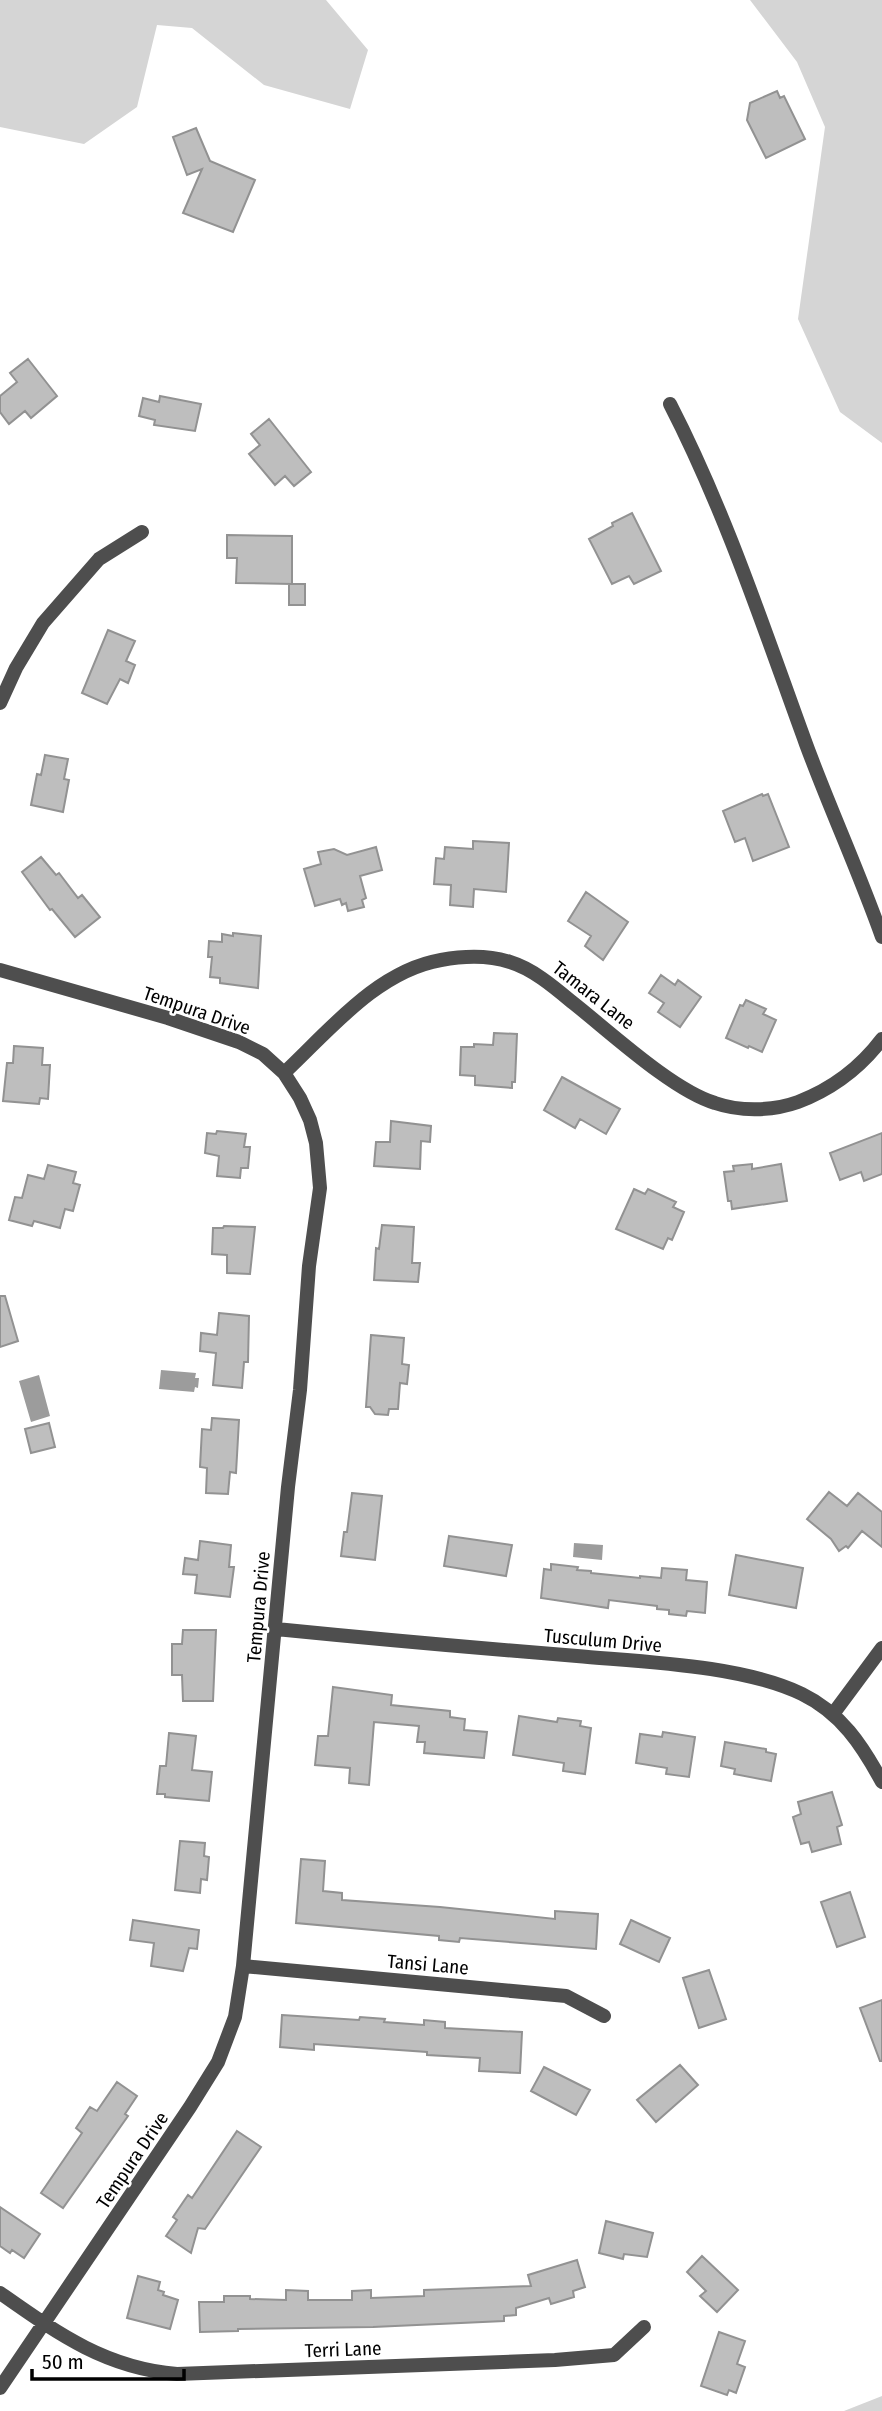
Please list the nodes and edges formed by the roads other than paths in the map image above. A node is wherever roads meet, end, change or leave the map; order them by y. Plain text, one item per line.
1 (670, 404) dead end
2 (142, 532) dead end
3 (0, 703) edge
4 (882, 937) edge
5 (0, 970) edge
6 (882, 1039) edge
7 (284, 1073) junction
8 (276, 1629) junction
9 (882, 1648) edge
10 (833, 1714) junction
11 (882, 1782) edge
12 (243, 1966) junction
13 (604, 2016) dead end
14 (0, 2293) edge
15 (43, 2323) junction
16 (644, 2327) dead end
17 (0, 2388) edge

1 - 4 street
2 - 3 street
5 - 7 street, Tempura Drive
6 - 7 street, Tamara Lane
7 - 8 street, Tempura Drive
8 - 10 street, Tusculum Drive
8 - 12 street, Tempura Drive
9 - 10 street
10 - 11 street, Tusculum Drive
12 - 13 street, Tansi Lane
12 - 15 street, Tempura Drive
14 - 15 street, Terri Lane
15 - 16 street, Terri Lane
15 - 17 street, Tempura Drive

